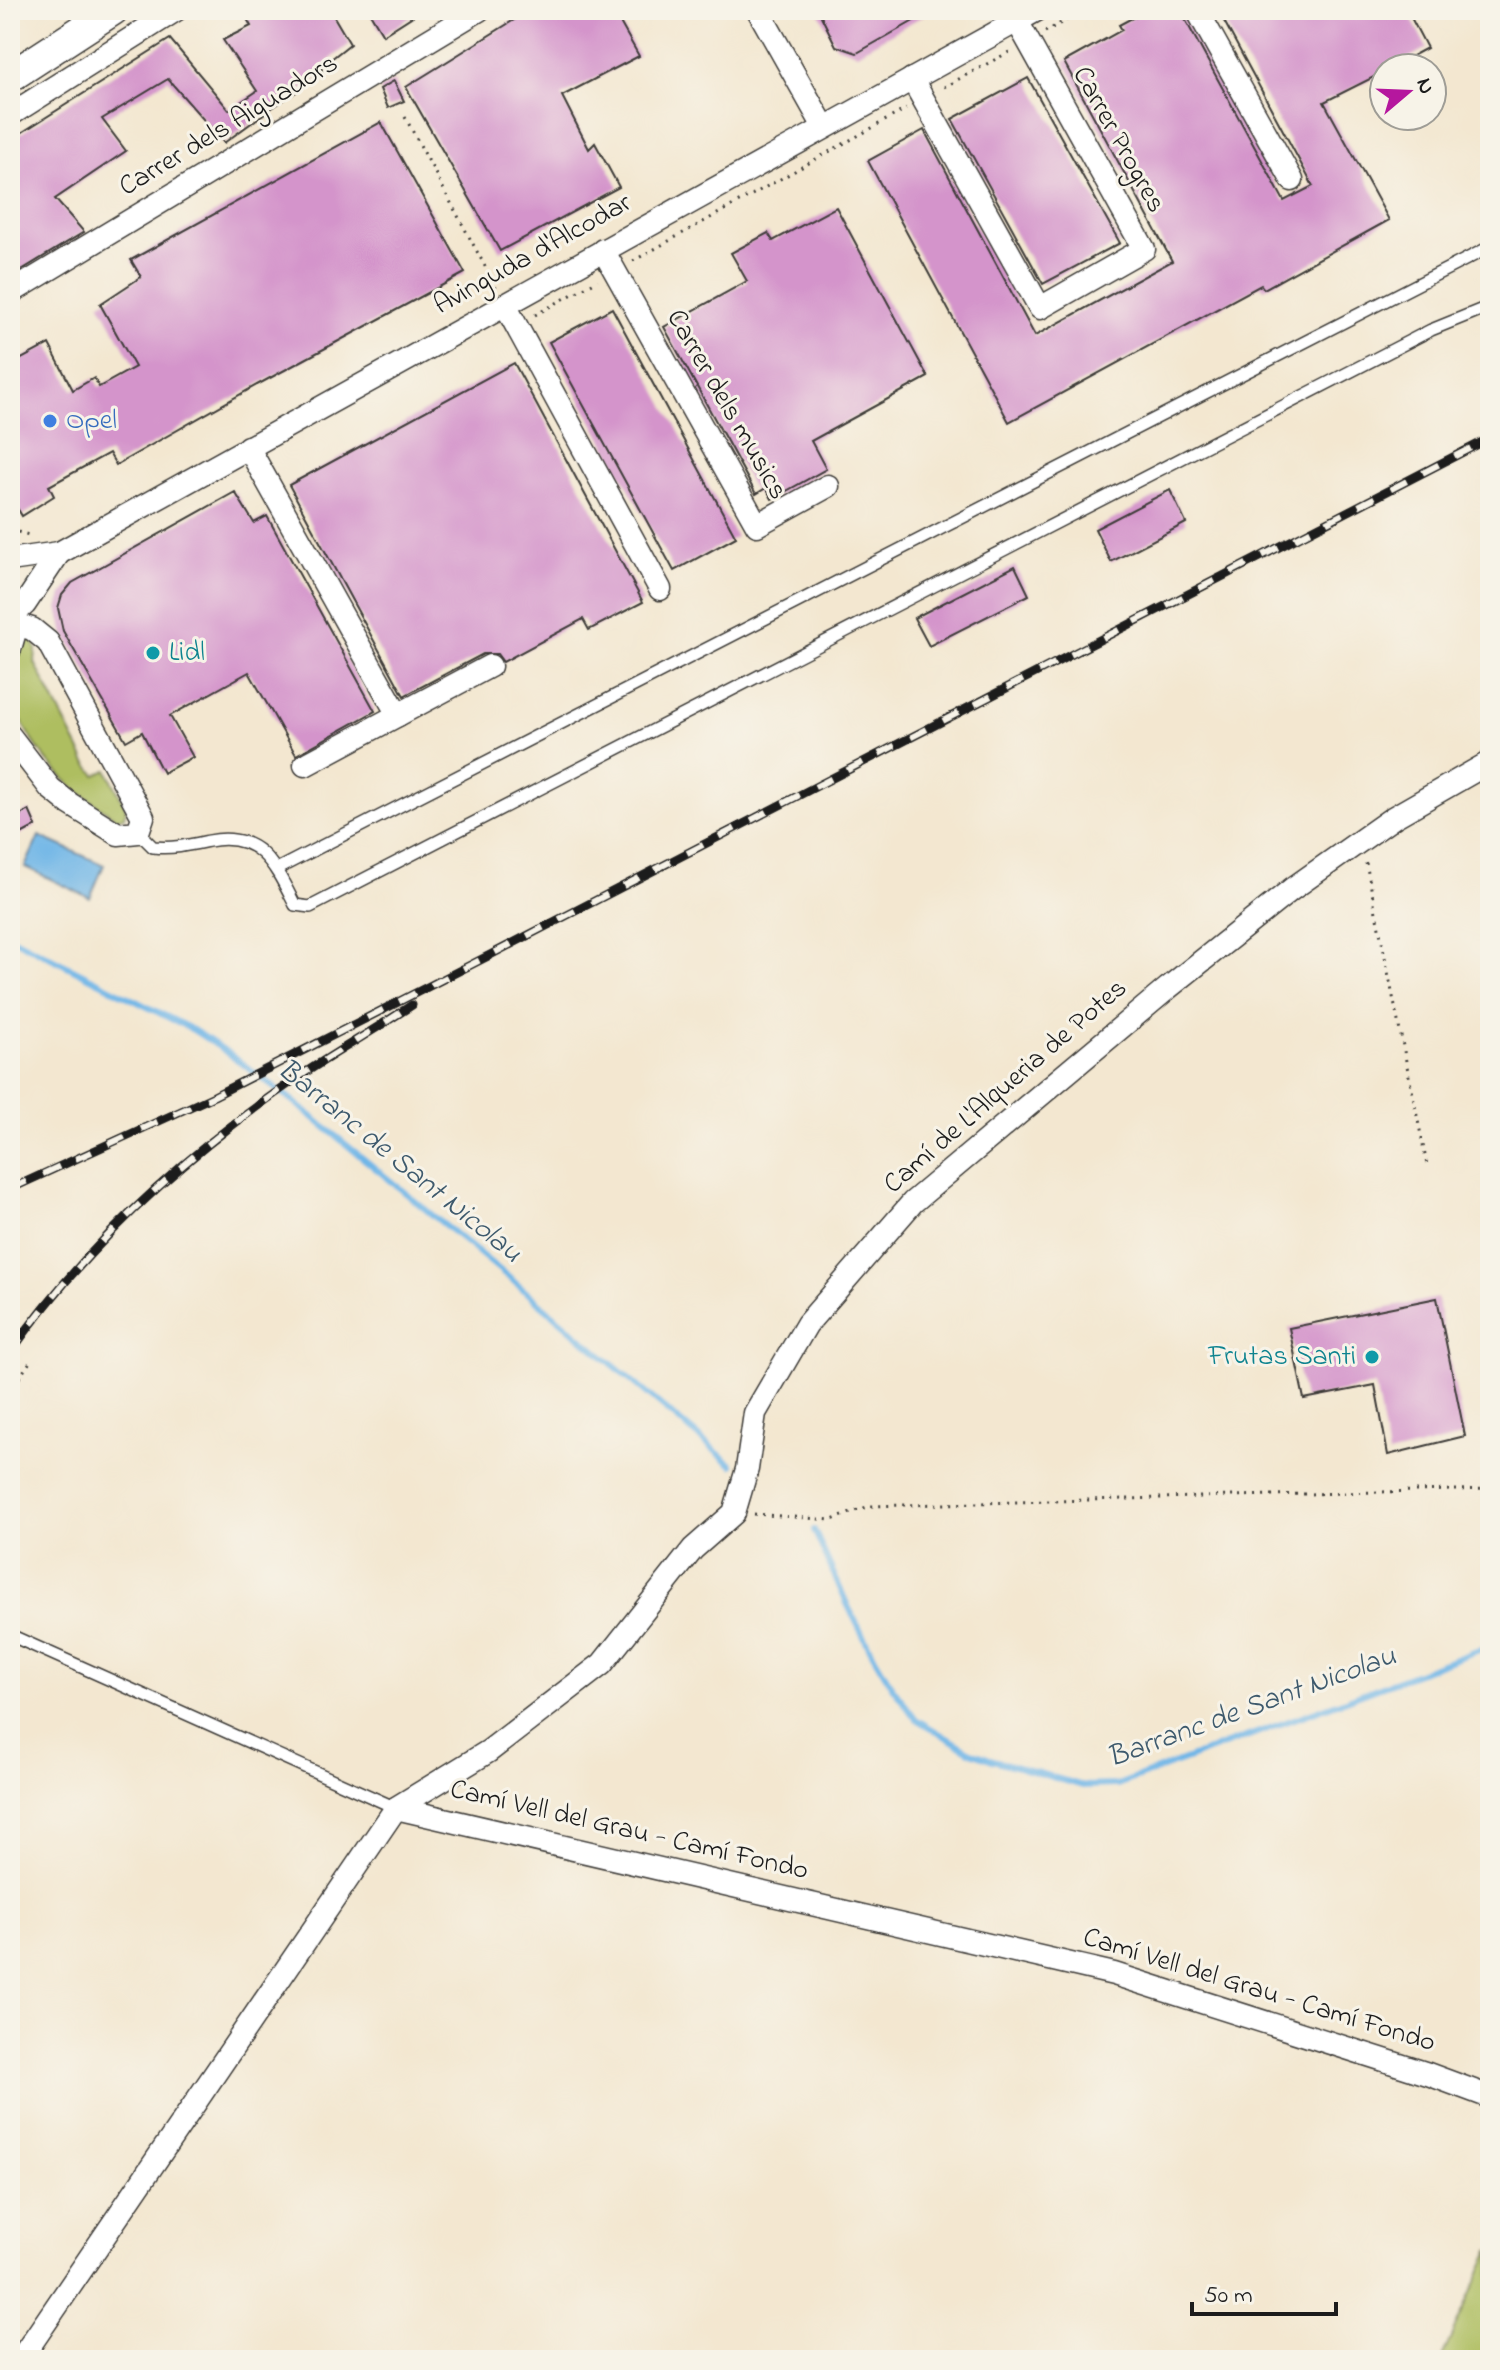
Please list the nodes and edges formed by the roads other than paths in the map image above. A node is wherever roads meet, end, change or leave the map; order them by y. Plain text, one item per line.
1 (77, 10) edge
2 (113, 10) edge
3 (130, 10) edge
4 (176, 10) edge
5 (479, 10) edge
6 (758, 10) edge
7 (1197, 10) edge
8 (1027, 16) edge
9 (10, 52) edge
10 (10, 77) edge
11 (912, 79) junction
12 (10, 88) edge
13 (10, 115) edge
14 (824, 127) junction
15 (1292, 180) dead end
16 (1490, 247) edge
17 (603, 250) junction
18 (10, 293) edge
19 (505, 305) junction
20 (1490, 306) edge
21 (248, 447) junction
22 (828, 486) dead end
23 (10, 544) edge
24 (59, 553) junction
25 (10, 560) edge
26 (39, 585) junction
27 (660, 589) dead end
28 (13, 613) edge
29 (48, 642) junction
30 (10, 649) edge
31 (490, 666) dead end
32 (398, 715) junction
33 (11, 735) edge
34 (1490, 762) edge
35 (305, 765) dead end
36 (138, 832) junction
37 (277, 869) junction
38 (10, 1635) edge
39 (396, 1808) junction
40 (1490, 2097) edge
41 (20, 2360) edge

1 - 9 main road
2 - 10 main road
3 - 12 lane
4 - 13 street
5 - 18 street, Carrer dels Aiguadors
6 - 14 street
7 - 15 street
8 - 11 street, Avinguda d'Alcodar
8 - 11 street, Carrer Progres
11 - 14 street, Avinguda d'Alcodar
14 - 17 street, Avinguda d'Alcodar
16 - 37 lane
17 - 19 street, Avinguda d'Alcodar
17 - 22 street, Carrer dels musics
19 - 21 street, Avinguda d'Alcodar
19 - 27 street
20 - 37 lane
21 - 24 street, Avinguda d'Alcodar
21 - 32 street
23 - 24 street
24 - 25 street, Avinguda d'Alcodar
24 - 26 street, Avinguda d'Alcodar
26 - 28 street, Avinguda d'Alcodar
26 - 29 street
28 - 29 street
28 - 30 street
29 - 36 street
31 - 32 street
32 - 35 street
33 - 36 street
34 - 39 street, Camí de L'Alqueria de Potes
36 - 37 lane
38 - 39 lane
39 - 40 street, Camí Vell del Grau - Camí Fondo
39 - 41 street

